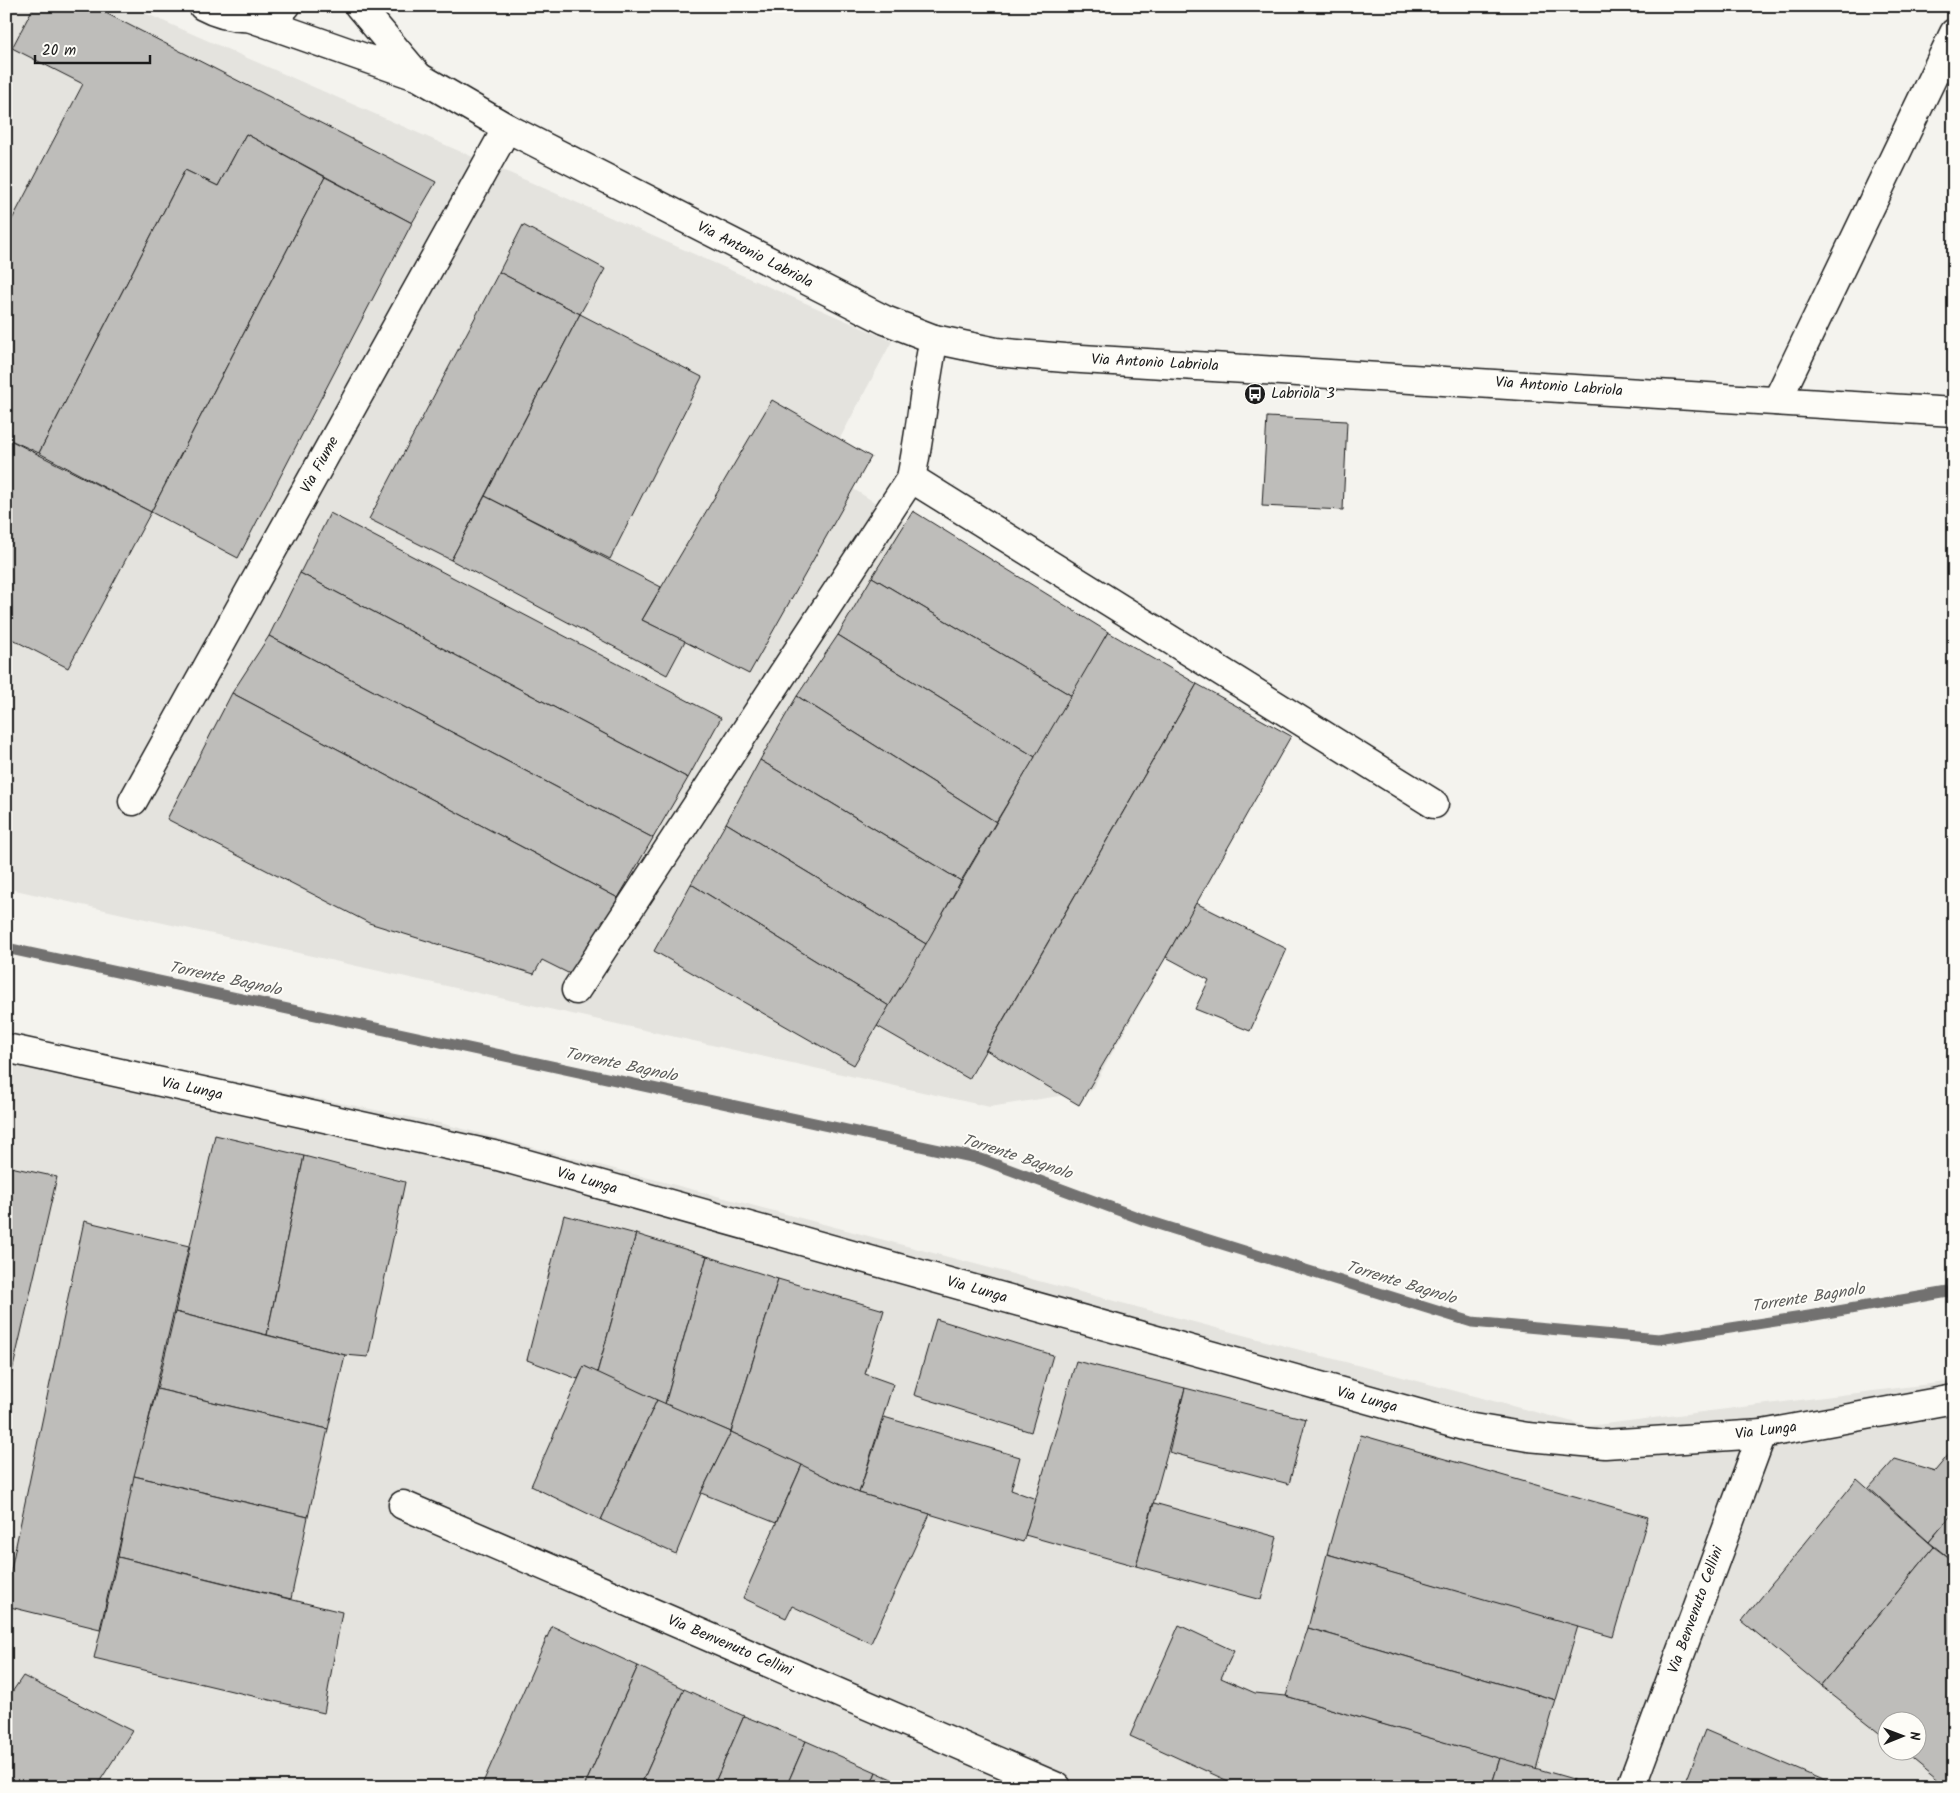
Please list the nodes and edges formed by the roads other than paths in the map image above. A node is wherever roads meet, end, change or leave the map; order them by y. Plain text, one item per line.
1 (203, 6) edge
2 (286, 6) edge
3 (359, 6) edge
4 (251, 18) junction
5 (1954, 33) edge
6 (419, 78) junction
7 (508, 128) junction
8 (934, 339) junction
9 (1777, 401) junction
10 (1954, 412) edge
11 (911, 478) junction
12 (133, 801) dead end
13 (1434, 804) dead end
14 (576, 990) dead end
15 (6, 1048) edge
16 (1954, 1399) edge
17 (1762, 1434) junction
18 (402, 1505) dead end
19 (1058, 1787) edge
20 (1631, 1787) edge

1 - 4 street
2 - 4 street
3 - 6 street
4 - 6 street
5 - 9 street
6 - 7 street, Via Antonio Labriola
7 - 8 street, Via Antonio Labriola
7 - 12 street, Via Fiume
8 - 9 street, Via Antonio Labriola
8 - 11 street
9 - 10 street, Via Antonio Labriola
11 - 13 street
11 - 14 street
15 - 17 street, Via Lunga
16 - 17 street, Via Lunga
17 - 20 street, Via Benvenuto Cellini
18 - 19 street, Via Benvenuto Cellini

